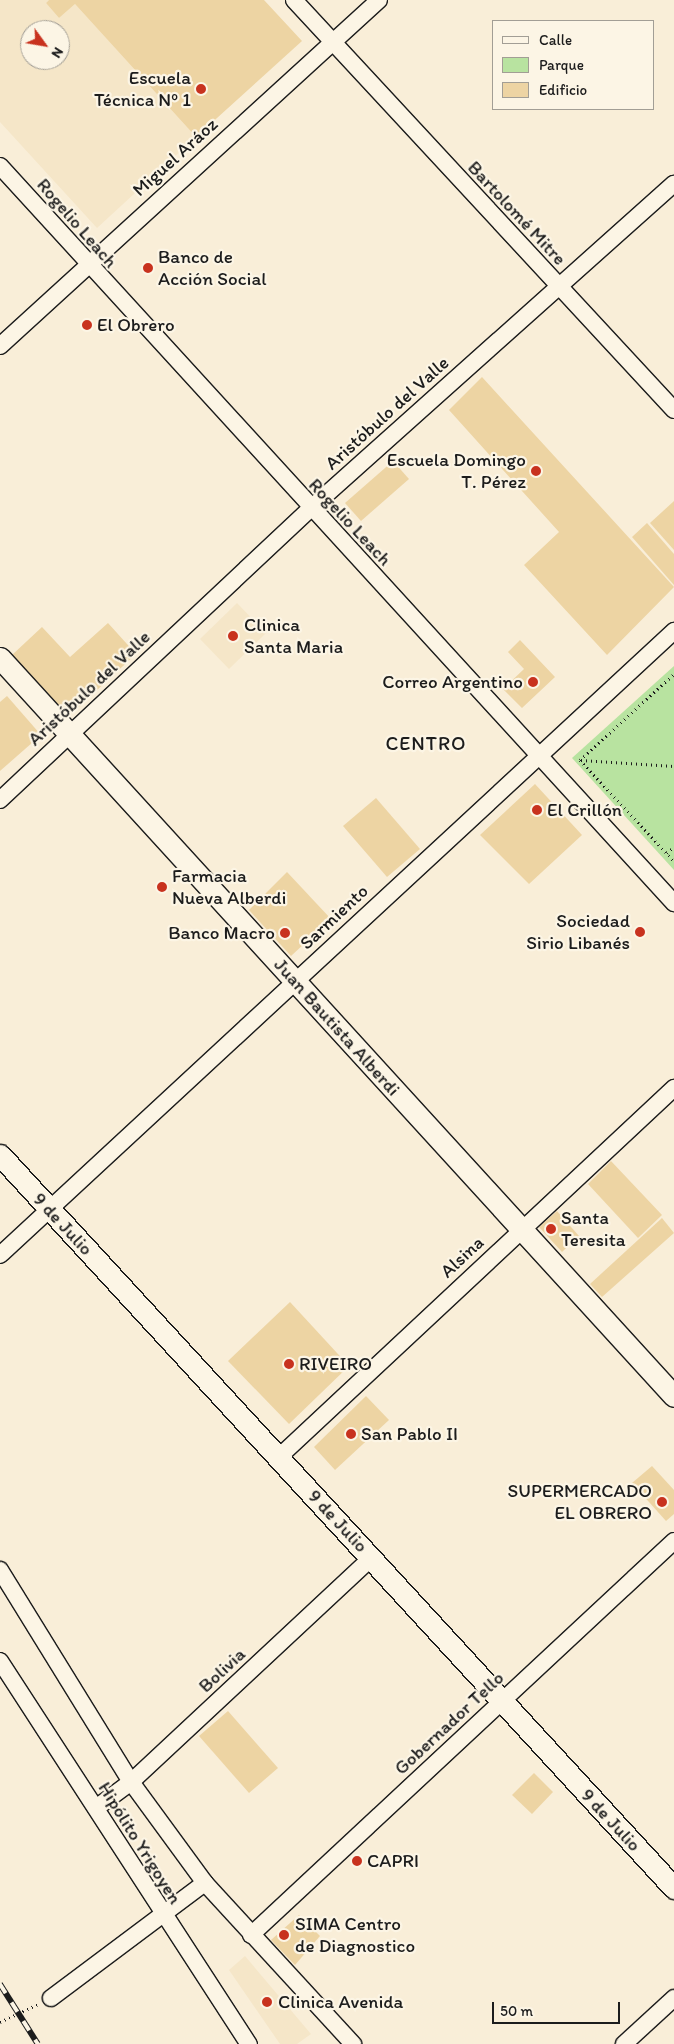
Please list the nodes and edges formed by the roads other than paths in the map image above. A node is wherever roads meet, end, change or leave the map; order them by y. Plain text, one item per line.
1 (294, 0) edge
2 (379, 0) edge
3 (332, 43) junction
4 (0, 166) edge
5 (674, 184) edge
6 (86, 264) junction
7 (560, 287) junction
8 (0, 346) edge
9 (674, 410) edge
10 (310, 508) junction
11 (674, 631) edge
12 (0, 658) edge
13 (70, 733) junction
14 (538, 754) junction
15 (0, 800) edge
16 (674, 903) edge
17 (295, 981) junction
18 (674, 1088) edge
19 (0, 1156) edge
20 (50, 1210) junction
21 (521, 1229) junction
22 (0, 1255) edge
23 (674, 1396) edge
24 (279, 1458) junction
25 (674, 1541) edge
26 (372, 1557) junction
27 (0, 1570) edge
28 (0, 1661) edge
29 (502, 1701) junction
30 (132, 1782) junction
31 (96, 1808) junction
32 (205, 1883) junction
33 (674, 1888) edge
34 (163, 1917) junction
35 (251, 1935) junction
36 (51, 1998) road end
37 (674, 1998) edge
38 (249, 2044) edge
39 (353, 2044) edge
40 (624, 2044) edge

1 - 3 street, Bartolomé Mitre
2 - 3 street, Miguel Aráoz
3 - 6 street, Miguel Aráoz
3 - 7 street, Bartolomé Mitre
4 - 6 street, Rogelio Leach
5 - 7 street, Aristóbulo del Valle
6 - 8 street, Miguel Aráoz
6 - 10 street, Rogelio Leach
7 - 9 street, Bartolomé Mitre
7 - 10 street, Aristóbulo del Valle
10 - 13 street, Aristóbulo del Valle
10 - 14 street, Rogelio Leach
11 - 14 street, Sarmiento
12 - 13 main road, Juan Bautista Alberdi
13 - 15 street, Aristóbulo del Valle
13 - 17 main road, Juan Bautista Alberdi
14 - 16 street, Rogelio Leach
14 - 17 street, Sarmiento
17 - 20 street, Sarmiento
17 - 21 main road, Juan Bautista Alberdi
18 - 21 street, Alsina
19 - 20 main road, 9 de Julio
20 - 22 street, Sarmiento
20 - 24 main road, 9 de Julio
21 - 23 main road, Juan Bautista Alberdi
21 - 24 street, Alsina
24 - 26 main road, 9 de Julio
25 - 29 street, Gobernador Tello
26 - 29 main road, 9 de Julio
26 - 30 street, Bolivia
27 - 30 street, Hipólito Yrigoyen
28 - 31 street, Hipólito Yrigoyen
29 - 33 main road, 9 de Julio
29 - 35 street, Gobernador Tello
30 - 31 street, Bolivia
30 - 32 street, Hipólito Yrigoyen
31 - 34 street, Hipólito Yrigoyen
32 - 34 street
32 - 35 street, Hipólito Yrigoyen
34 - 36 street
34 - 38 street, Hipólito Yrigoyen
35 - 39 street, Hipólito Yrigoyen
37 - 40 street

